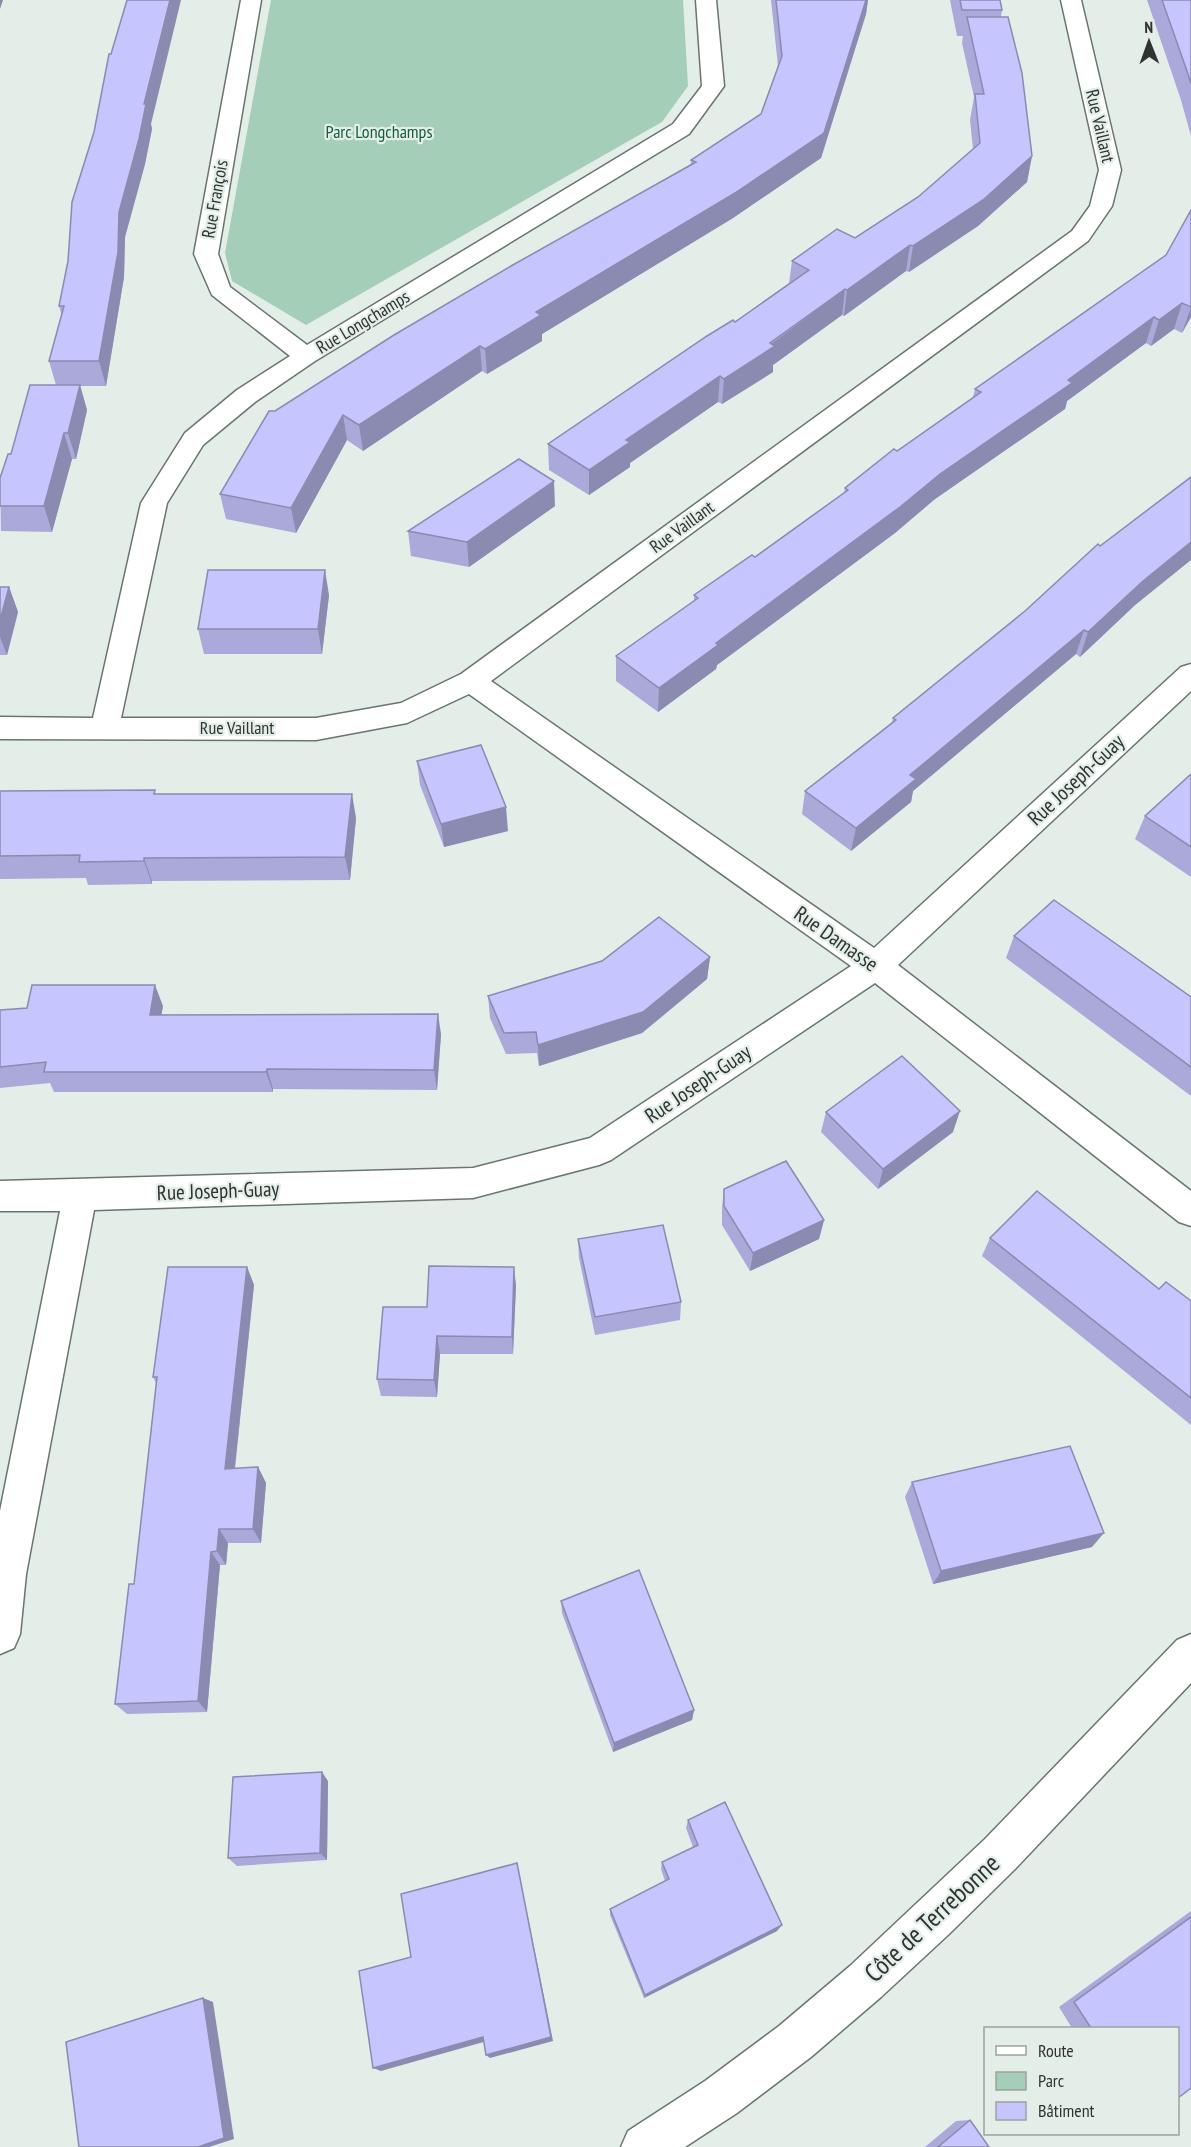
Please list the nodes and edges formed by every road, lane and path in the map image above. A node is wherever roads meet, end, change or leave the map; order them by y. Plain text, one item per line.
1 (251, 0) edge
2 (705, 0) edge
3 (1071, 0) edge
4 (306, 356) junction
5 (1191, 674) edge
6 (471, 681) junction
7 (105, 727) junction
8 (0, 728) edge
9 (876, 966) junction
10 (80, 1195) junction
11 (0, 1196) edge
12 (1191, 1211) edge
13 (3, 1573) edge
14 (0, 1634) edge
15 (1191, 1654) edge
16 (644, 2147) edge

1 - 4 street, Rue François
2 - 4 street, Rue Longchamps
3 - 6 street, Rue Vaillant
4 - 7 street, Rue Longchamps
5 - 9 street, Rue Joseph-Guay
6 - 7 street, Rue Vaillant
6 - 9 street, Rue Damasse
7 - 8 street, Rue Vaillant
9 - 10 street, Rue Joseph-Guay
9 - 12 street, Rue Damasse
10 - 11 street, Rue Joseph-Guay
10 - 13 street
13 - 14 street
15 - 16 street, Côte de Terrebonne

